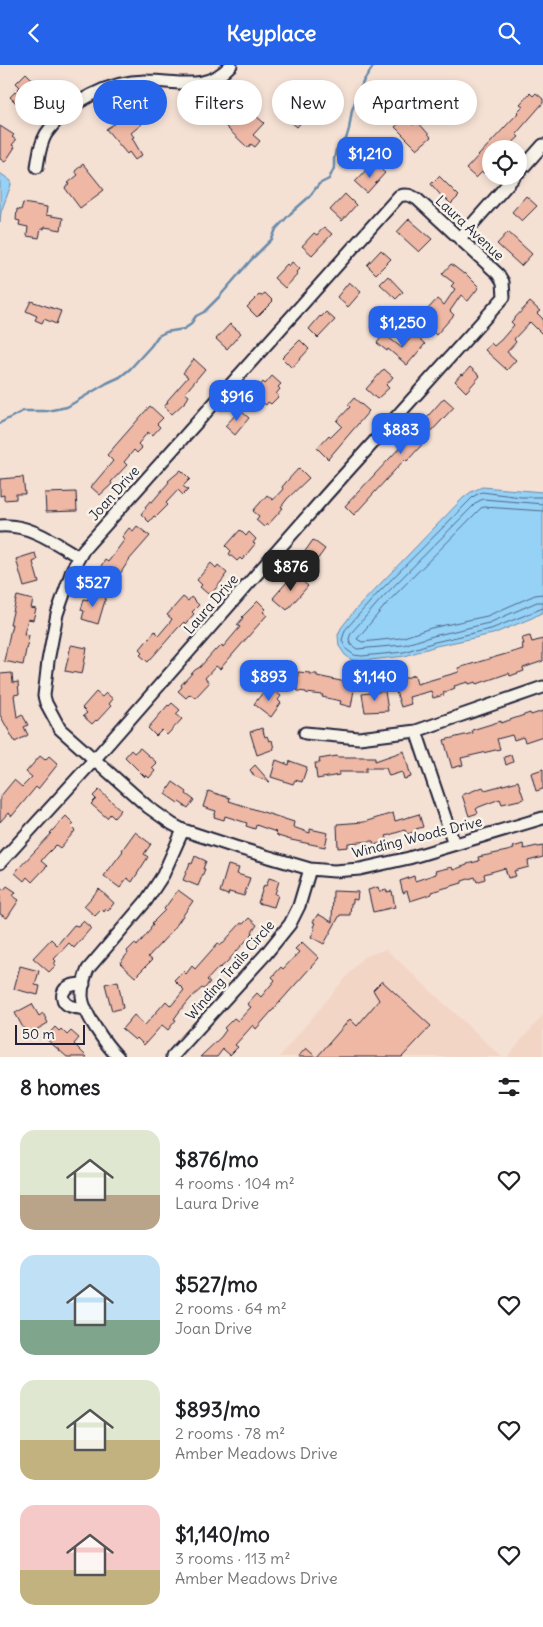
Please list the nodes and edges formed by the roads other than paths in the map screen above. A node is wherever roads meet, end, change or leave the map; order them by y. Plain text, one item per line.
1 (227, 69) edge
2 (543, 145) edge
3 (527, 163) edge
4 (37, 167) dead end
5 (507, 185) edge
6 (399, 195) joint
7 (460, 237) junction
8 (504, 297) joint
9 (0, 526) edge
10 (79, 557) junction
11 (543, 687) edge
12 (416, 731) junction
13 (306, 733) dead end
14 (94, 760) junction
15 (543, 818) edge
16 (183, 830) junction
17 (454, 844) junction
18 (0, 863) edge
19 (310, 869) junction
20 (84, 984) junction
21 (86, 1009) junction
22 (118, 1057) edge
23 (172, 1057) edge

1 - 4 street
2 - 3 street
5 - 7 street
6 - 7 street, Laura Avenue
6 - 10 street, Joan Drive
7 - 8 street, Laura Avenue
8 - 14 street, Laura Drive
9 - 10 street
10 - 14 street, Joan Drive
11 - 12 street
12 - 13 street
12 - 17 street
14 - 16 street, Joan Drive
14 - 18 street, Laura Drive
15 - 17 street, Winding Woods Drive
16 - 19 street, Winding Woods Drive
16 - 20 street
17 - 19 street, Winding Woods Drive
19 - 23 street, Winding Trails Circle
20 - 21 street
20 - 21 street
21 - 22 street

